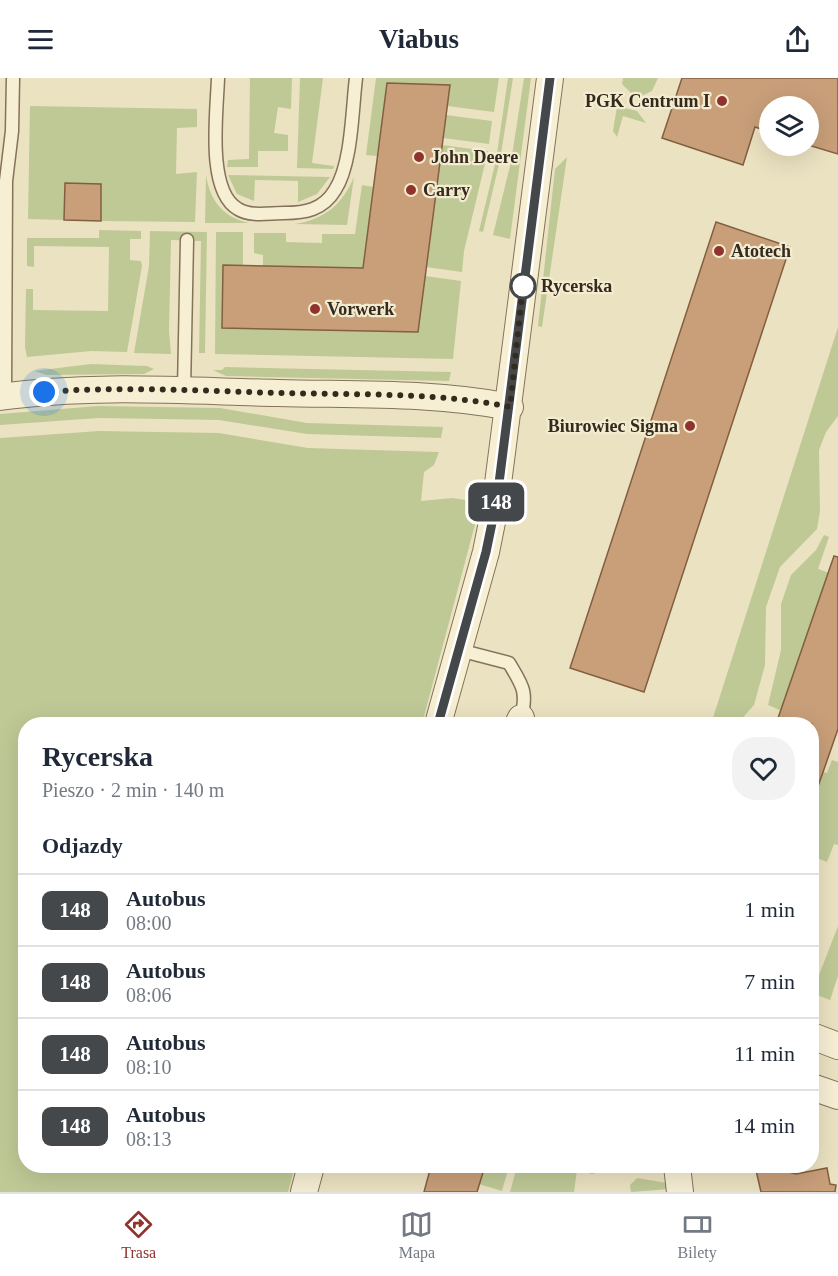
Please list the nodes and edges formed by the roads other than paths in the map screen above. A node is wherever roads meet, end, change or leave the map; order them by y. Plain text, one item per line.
1 (13, 78) edge
2 (218, 78) edge
3 (356, 78) edge
4 (550, 78) edge
5 (0, 157) edge
6 (6, 181) junction
7 (187, 240) dead end
8 (2, 336) edge
9 (184, 390) junction
10 (3, 397) edge
11 (510, 407) junction
12 (459, 650) junction
13 (440, 717) edge
14 (520, 717) edge
15 (819, 1039) edge
16 (838, 1046) edge
17 (819, 1089) edge
18 (838, 1096) edge
19 (309, 1173) edge
20 (678, 1173) edge
21 (304, 1192) edge
22 (680, 1192) edge

1 - 6 lane
2 - 3 lane
4 - 11 street
5 - 6 lane
6 - 8 lane
7 - 9 lane
8 - 10 lane
9 - 10 street
9 - 11 street
11 - 12 street
12 - 13 street
12 - 14 lane
15 - 16 street
17 - 18 street
19 - 21 street
20 - 22 street

